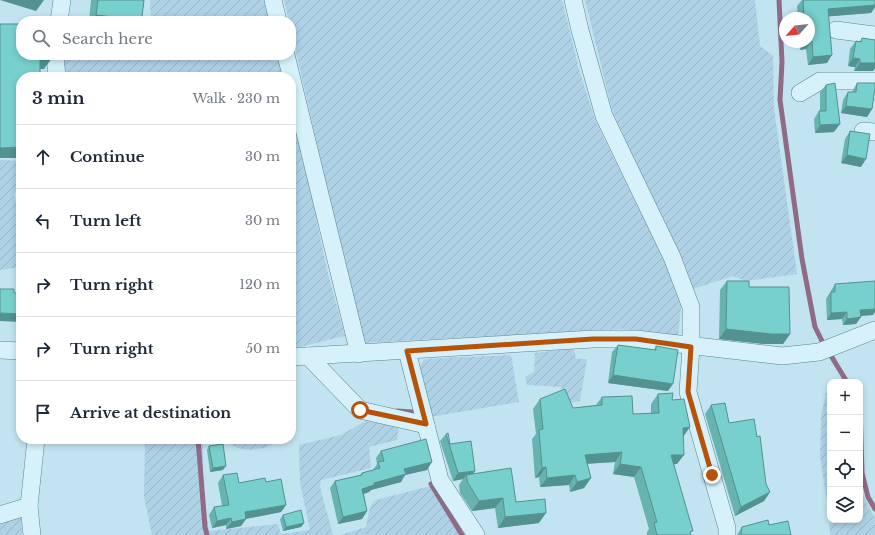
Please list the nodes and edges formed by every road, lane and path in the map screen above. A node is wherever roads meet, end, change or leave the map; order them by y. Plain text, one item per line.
1 (62, 0) edge
2 (273, 0) edge
3 (573, 0) edge
4 (60, 16) edge
5 (277, 16) edge
6 (836, 30) dead end
7 (875, 35) edge
8 (55, 60) edge
9 (287, 60) edge
10 (57, 72) edge
11 (290, 72) edge
12 (875, 81) edge
13 (800, 93) dead end
14 (296, 96) edge
15 (875, 330) edge
16 (691, 347) junction
17 (0, 350) edge
18 (16, 351) edge
19 (407, 351) junction
20 (359, 354) junction
21 (308, 356) junction
22 (296, 357) edge
23 (426, 424) junction
24 (35, 444) edge
25 (29, 506) junction
26 (0, 515) edge
27 (32, 535) edge
28 (476, 535) edge
29 (727, 535) edge

1 - 4 street
2 - 5 street
3 - 16 street
6 - 7 street
8 - 10 street
9 - 11 street
12 - 13 street
14 - 20 street
15 - 16 street
16 - 19 street
16 - 29 street
17 - 18 street
19 - 20 street
19 - 23 street
20 - 21 street
21 - 22 street
21 - 23 street
23 - 28 street
24 - 25 street
25 - 26 street
25 - 27 street

